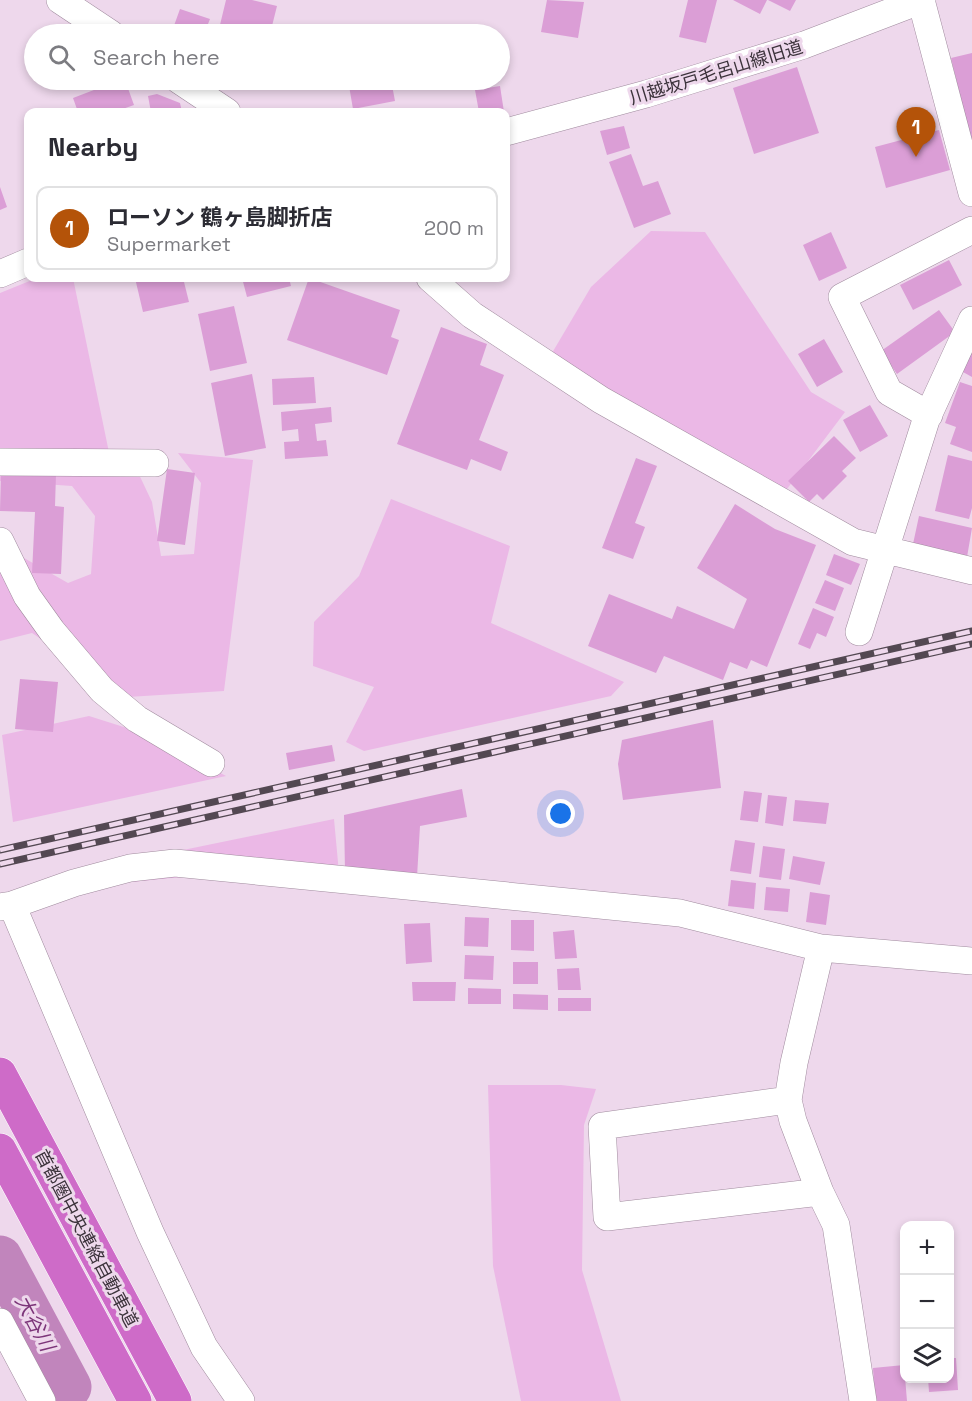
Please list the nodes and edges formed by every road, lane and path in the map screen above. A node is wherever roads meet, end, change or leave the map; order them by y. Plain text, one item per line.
1 (60, 0) edge
2 (921, 0) edge
3 (96, 24) edge
4 (193, 90) edge
5 (221, 108) edge
6 (510, 131) edge
7 (972, 194) edge
8 (972, 230) edge
9 (24, 264) edge
10 (0, 274) edge
11 (435, 282) edge
12 (972, 320) edge
13 (929, 414) junction
14 (0, 462) edge
15 (155, 463) dead end
16 (0, 541) edge
17 (886, 551) junction
18 (972, 571) edge
19 (858, 632) dead end
20 (211, 763) dead end
21 (6, 906) edge
22 (821, 948) junction
23 (972, 961) edge
24 (0, 1074) edge
25 (788, 1100) junction
26 (0, 1150) edge
27 (820, 1192) junction
28 (0, 1323) edge
29 (42, 1401) edge
30 (135, 1401) edge
31 (175, 1401) edge
32 (242, 1401) edge
33 (863, 1401) edge

1 - 3 street
2 - 6 street, 川越坂戸毛呂山線旧道
2 - 7 street
4 - 5 street
8 - 13 street
9 - 10 street
11 - 17 street
12 - 13 street
13 - 17 street
14 - 15 street
16 - 20 street
17 - 18 street
17 - 19 street
21 - 22 street
21 - 32 street
22 - 23 street
22 - 25 street
24 - 31 highway, 首都圏中央連絡自動車道
25 - 27 street
25 - 27 street
26 - 30 highway, 首都圏中央連絡自動車道
27 - 33 street
28 - 29 street

